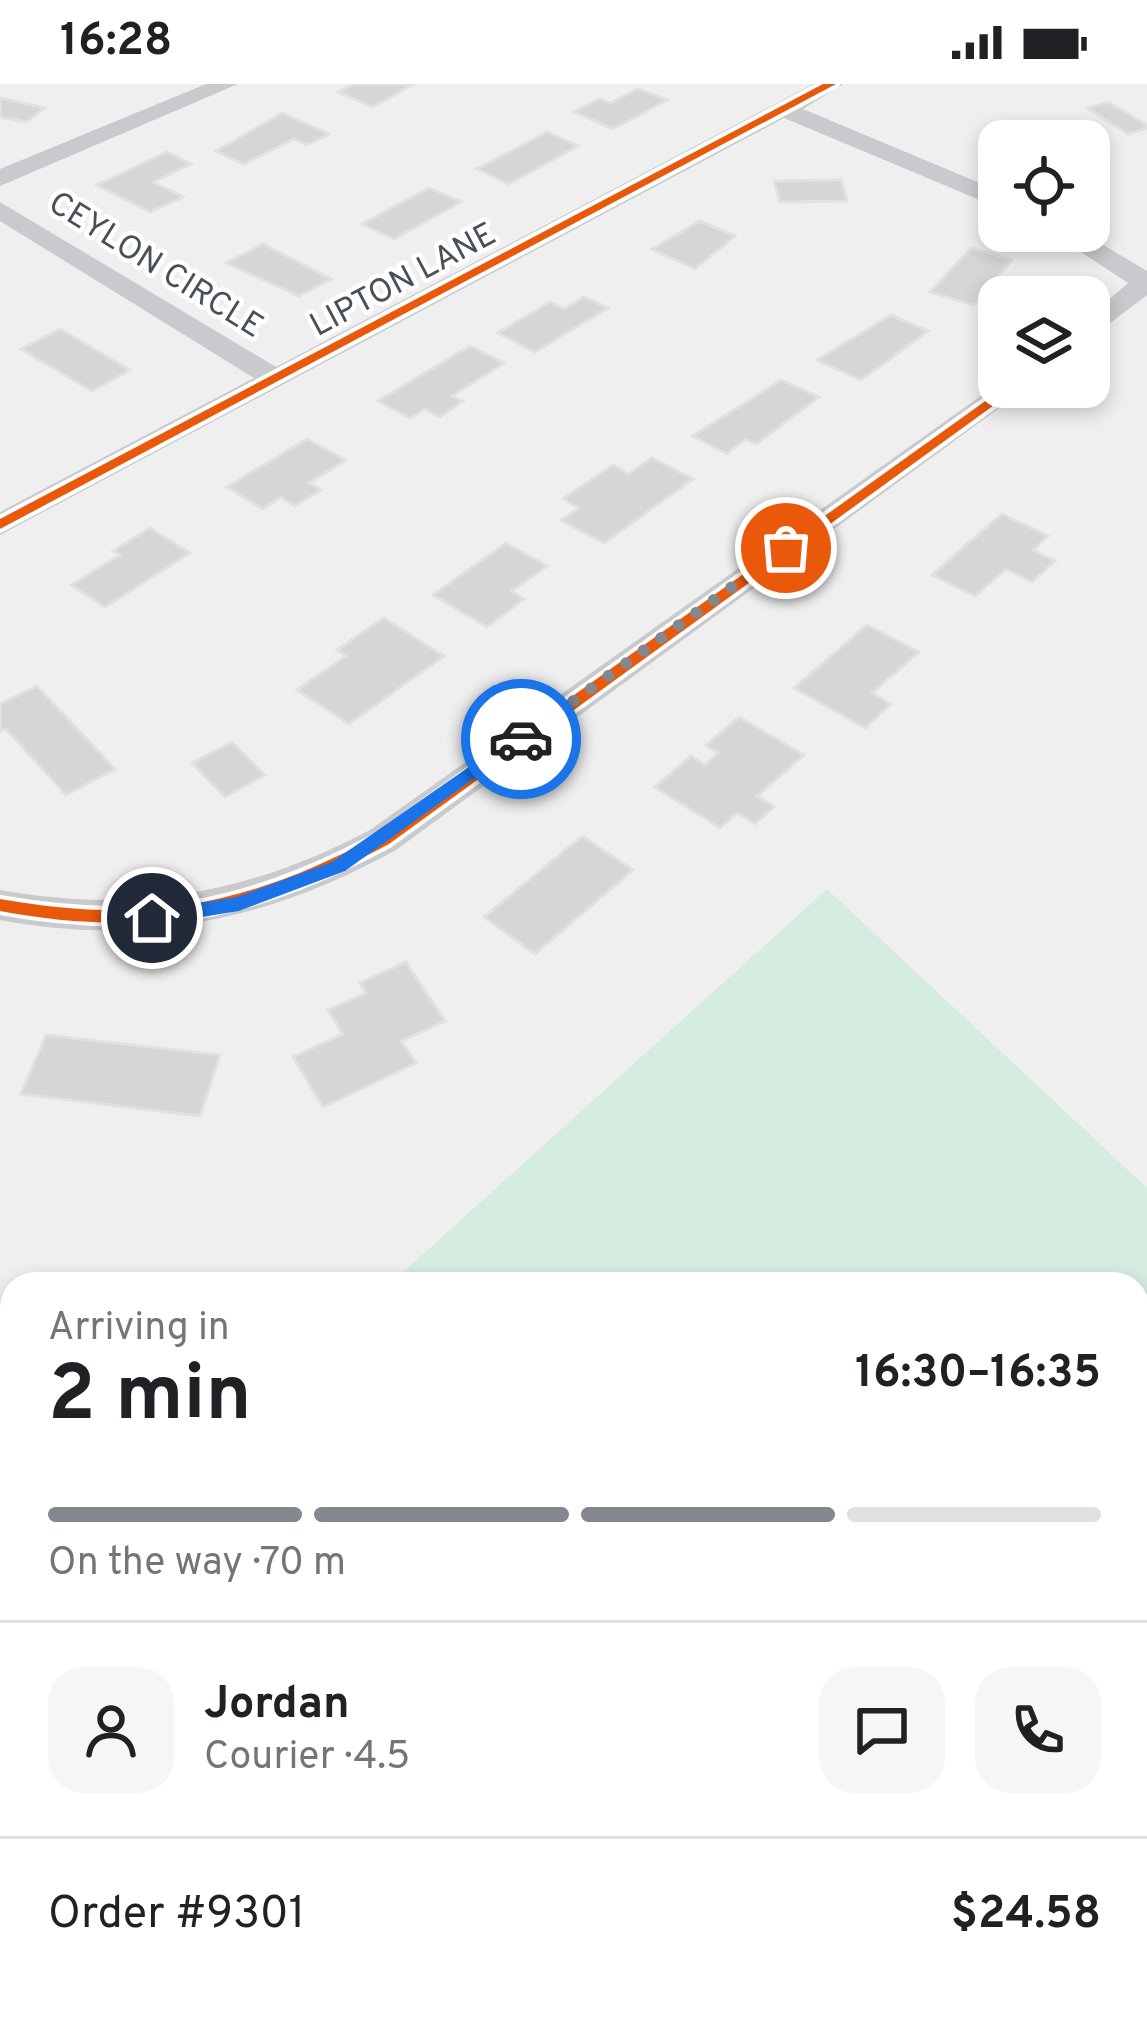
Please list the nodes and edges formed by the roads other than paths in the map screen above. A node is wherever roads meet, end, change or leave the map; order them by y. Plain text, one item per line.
1 (226, 84) edge
2 (831, 84) edge
3 (784, 109) junction
4 (0, 178) edge
5 (978, 191) edge
6 (0, 209) edge
7 (1096, 252) edge
8 (1146, 282) edge
9 (1110, 313) edge
10 (275, 379) junction
11 (983, 408) edge
12 (0, 525) edge
13 (0, 905) edge

1 - 4 street
2 - 3 street, LIPTON LANE
3 - 5 street
3 - 10 street, LIPTON LANE
6 - 10 street, CEYLON CIRCLE
7 - 8 street
8 - 9 street
10 - 12 street, LIPTON LANE
11 - 13 street

